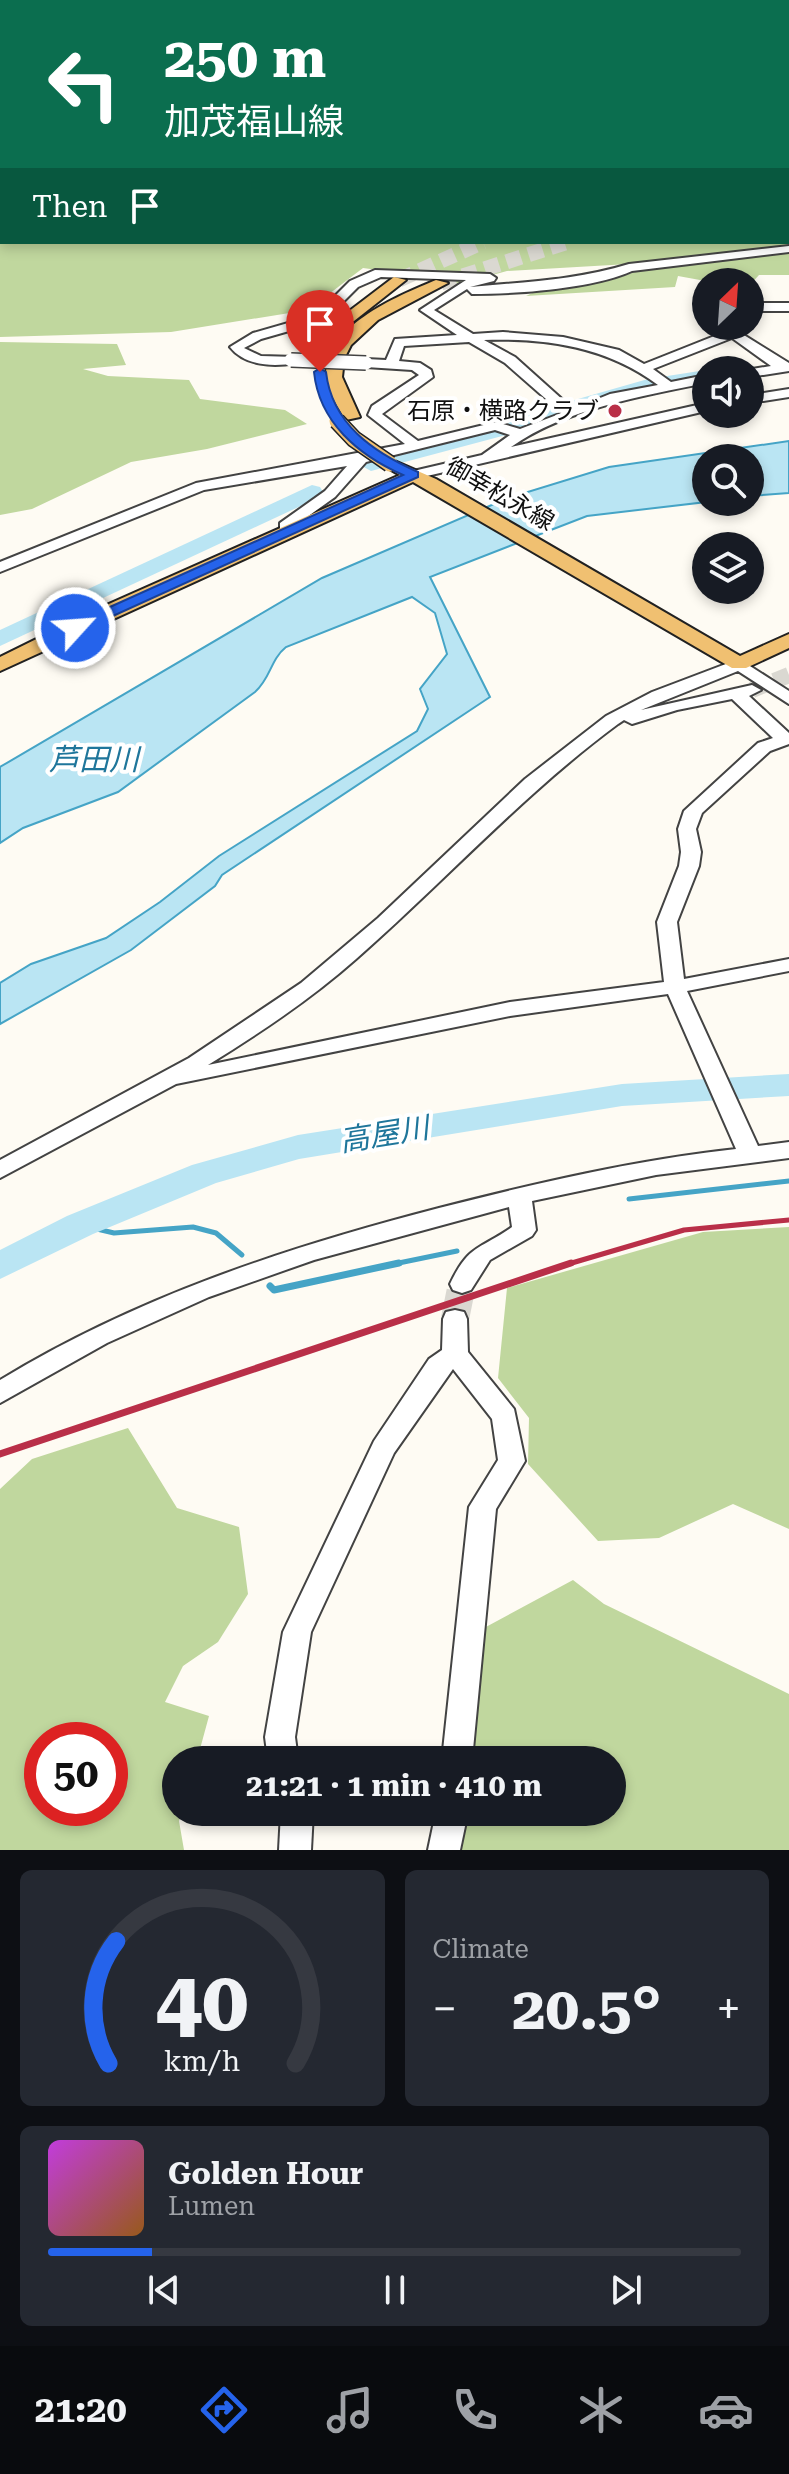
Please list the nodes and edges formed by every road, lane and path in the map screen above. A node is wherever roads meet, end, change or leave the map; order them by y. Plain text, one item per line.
1 (54, 0) edge
2 (62, 0) edge
3 (789, 249) edge
4 (399, 280) tunnel mouth
5 (441, 283) tunnel mouth
6 (460, 290) junction
7 (764, 307) edge
8 (789, 307) edge
9 (471, 338) junction
10 (710, 340) edge
11 (747, 340) edge
12 (391, 365) junction
13 (645, 368) junction
14 (786, 368) edge
15 (764, 371) edge
16 (692, 380) edge
17 (664, 383) junction
18 (789, 393) edge
19 (764, 397) edge
20 (565, 410) junction
21 (692, 410) edge
22 (345, 419) junction
23 (496, 426) junction
24 (521, 434) junction
25 (416, 446) junction
26 (493, 455) junction
27 (361, 459) junction
28 (409, 471) junction
29 (288, 532) junction
30 (0, 567) edge
31 (789, 640) edge
32 (739, 664) junction
33 (0, 665) edge
34 (789, 699) edge
35 (614, 719) junction
36 (786, 739) edge
37 (789, 965) edge
38 (676, 990) junction
39 (165, 1081) junction
40 (789, 1150) edge
41 (751, 1156) junction
42 (0, 1170) edge
43 (520, 1196) junction
44 (462, 1284) tunnel mouth
45 (455, 1319) tunnel mouth
46 (455, 1354) junction
47 (0, 1393) edge
48 (281, 1746) edge
49 (458, 1746) edge
50 (296, 1826) edge
51 (449, 1826) edge
52 (295, 1850) edge
53 (444, 1850) edge

1 - 2 street
3 - 6 street
4 - 22 main road
5 - 22 main road
6 - 9 street
6 - 12 street, bridge
7 - 8 street
9 - 12 street
9 - 13 street
9 - 20 street
10 - 13 street
11 - 14 street
12 - 25 street
13 - 17 street
14 - 15 street
16 - 17 street
17 - 20 street
18 - 19 street
20 - 23 street
20 - 24 street
21 - 26 street
22 - 28 main road, bridge
23 - 24 street
23 - 25 street
24 - 26 street
25 - 27 street
26 - 28 street
27 - 29 street
27 - 30 street
28 - 29 main road, 御幸松永線
28 - 32 main road, 御幸松永線
29 - 33 main road, 御幸松永線
31 - 32 main road
32 - 34 street
32 - 35 street
35 - 36 street
35 - 39 street
36 - 38 street
37 - 38 street
38 - 39 street
38 - 41 street
39 - 42 street
40 - 41 street
41 - 43 street
43 - 44 street
43 - 47 street
45 - 46 street
46 - 48 street
46 - 49 street
50 - 52 street
51 - 53 street

